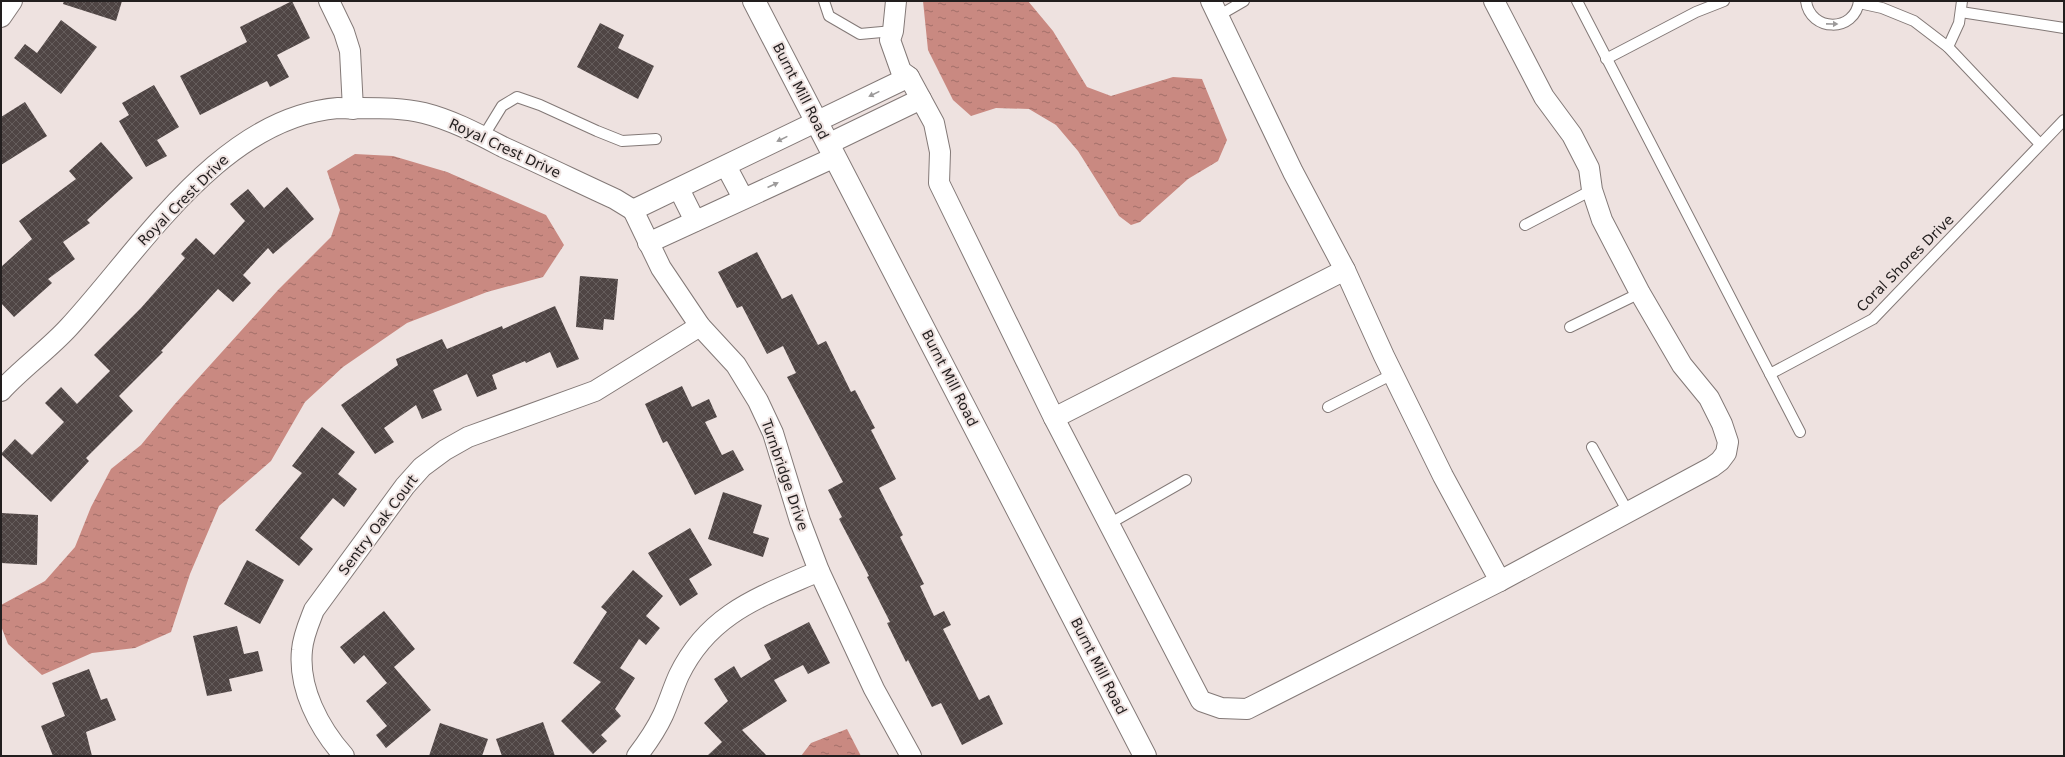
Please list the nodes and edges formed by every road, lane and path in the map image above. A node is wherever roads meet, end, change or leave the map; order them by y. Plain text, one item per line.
1 (12, 1) edge
2 (329, 1) edge
3 (754, 1) edge
4 (824, 1) edge
5 (896, 1) edge
6 (1244, 1) edge
7 (1494, 1) edge
8 (1577, 1) edge
9 (1724, 1) edge
10 (1806, 1) edge
11 (1962, 1) edge
12 (1859, 2) edge
13 (1713, 3) edge
14 (1214, 8) edge
15 (1961, 12) junction
16 (1, 18) edge
17 (2064, 28) edge
18 (893, 31) junction
19 (1948, 47) junction
20 (1606, 59) junction
21 (909, 77) junction
22 (921, 99) junction
23 (354, 109) junction
24 (2064, 120) edge
25 (817, 122) junction
26 (483, 137) junction
27 (656, 139) dead end
28 (2040, 144) junction
29 (831, 150) junction
30 (726, 166) junction
31 (679, 189) junction
32 (1592, 190) junction
33 (743, 198) junction
34 (633, 210) junction
35 (695, 221) junction
36 (1525, 225) dead end
37 (648, 243) junction
38 (1345, 270) junction
39 (1640, 293) junction
40 (700, 326) junction
41 (1570, 327) dead end
42 (1393, 374) junction
43 (1770, 374) junction
44 (1, 391) edge
45 (1328, 408) dead end
46 (1054, 418) junction
47 (1800, 432) dead end
48 (1592, 447) dead end
49 (1186, 480) dead end
50 (1628, 512) junction
51 (1109, 524) junction
52 (819, 571) junction
53 (1500, 582) junction
54 (344, 756) edge
55 (637, 756) edge
56 (911, 756) edge
57 (1146, 756) edge

1 - 16 street
2 - 23 street
3 - 25 street, Burnt Mill Road
4 - 18 lane
5 - 18 street
6 - 14 lane
7 - 32 street
8 - 20 lane
9 - 13 lane
10 -> 12 lane
11 - 15 lane
12 - 19 lane
13 - 20 lane
14 - 38 street
15 - 17 lane
15 - 19 lane
18 - 21 street
19 - 28 lane
20 - 43 lane
21 - 22 street
21 -> 25 street
22 - 29 street
22 - 46 street
23 - 26 street, Royal Crest Drive
23 - 44 street, Royal Crest Drive
24 - 28 lane, Coral Shores Drive
25 - 29 street, Burnt Mill Road
25 -> 30 street
26 - 27 lane
26 - 34 street, Royal Crest Drive
28 - 43 lane, Coral Shores Drive
33 -> 29 street
29 - 57 street, Burnt Mill Road
30 - 31 street
30 - 33 street
31 - 34 street
31 - 35 street
32 - 36 lane
32 - 39 street
33 - 35 street
34 - 37 street, Turnbridge Drive
35 - 37 street
37 - 40 street, Turnbridge Drive
38 - 42 street
38 - 46 street
39 - 41 lane
39 - 50 street
40 - 52 street, Turnbridge Drive
40 - 54 street, Sentry Oak Court
42 - 45 lane
42 - 53 street
43 - 47 lane
46 - 51 street
48 - 50 lane
49 - 51 lane
50 - 53 street
51 - 53 street
52 - 55 street
52 - 56 street, Turnbridge Drive

